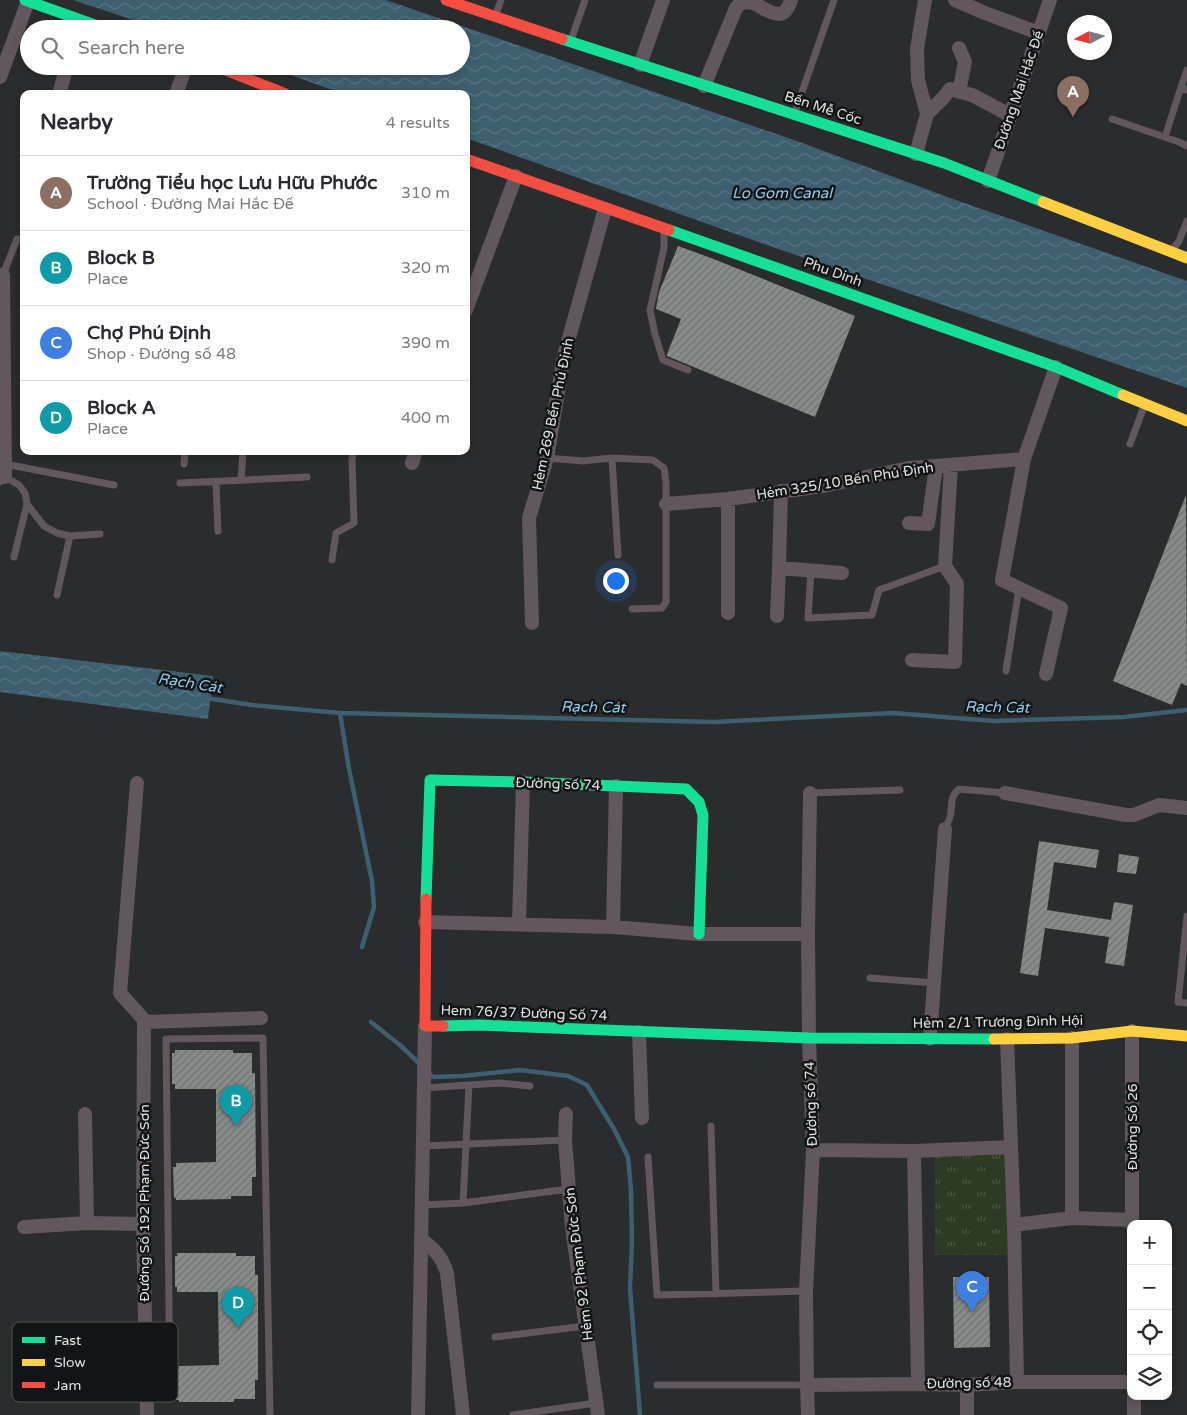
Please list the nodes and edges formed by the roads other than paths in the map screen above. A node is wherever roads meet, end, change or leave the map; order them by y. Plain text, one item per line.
1 (26, 0) edge
2 (446, 0) edge
3 (501, 0) edge
4 (585, 0) edge
5 (663, 0) edge
6 (791, 0) edge
7 (834, 0) edge
8 (925, 0) edge
9 (955, 0) edge
10 (1050, 0) edge
11 (496, 17) junction
12 (69, 20) edge
13 (1039, 33) junction
14 (570, 42) junction
15 (959, 48) dead end
16 (640, 65) junction
17 (1187, 70) edge
18 (64, 75) edge
19 (183, 75) edge
20 (238, 75) edge
21 (0, 77) edge
22 (704, 86) junction
23 (1184, 88) edge
24 (60, 90) edge
25 (177, 90) edge
26 (276, 90) edge
27 (959, 92) junction
28 (927, 114) junction
29 (794, 115) junction
30 (1010, 116) junction
31 (1112, 119) dead end
32 (1165, 137) junction
33 (1187, 146) edge
34 (916, 154) junction
35 (470, 160) edge
36 (516, 176) junction
37 (988, 181) junction
38 (605, 209) junction
39 (1187, 221) edge
40 (664, 228) junction
41 (20, 239) edge
42 (1170, 252) junction
43 (1187, 258) edge
44 (1, 275) edge
45 (470, 299) edge
46 (1056, 367) junction
47 (688, 370) dead end
48 (1145, 404) junction
49 (1187, 421) edge
50 (1130, 444) dead end
51 (185, 455) edge
52 (243, 455) edge
53 (353, 455) edge
54 (546, 458) junction
55 (612, 458) junction
56 (1024, 459) junction
57 (184, 464) dead end
58 (951, 465) junction
59 (936, 466) junction
60 (3, 474) edge
61 (307, 477) dead end
62 (241, 480) junction
63 (216, 482) junction
64 (180, 483) dead end
65 (114, 485) dead end
66 (781, 491) junction
67 (728, 499) junction
68 (27, 504) junction
69 (666, 504) junction
70 (909, 523) dead end
71 (218, 531) dead end
72 (100, 534) dead end
73 (70, 536) junction
74 (618, 555) dead end
75 (14, 557) dead end
76 (332, 560) dead end
77 (945, 566) junction
78 (780, 568) junction
79 (810, 570) junction
80 (842, 573) dead end
81 (1018, 588) junction
82 (57, 595) dead end
83 (632, 609) dead end
84 (728, 613) dead end
85 (777, 616) dead end
86 (532, 623) dead end
87 (912, 660) dead end
88 (1006, 671) dead end
89 (1046, 674) dead end
90 (430, 780) joint
91 (523, 782) junction
92 (137, 783) dead end
93 (616, 786) junction
94 (900, 790) dead end
95 (810, 793) joint
96 (1005, 793) joint
97 (1187, 808) edge
98 (944, 829) joint
99 (1187, 916) edge
100 (425, 922) junction
101 (519, 924) junction
102 (613, 928) junction
103 (699, 934) junction
104 (808, 934) junction
105 (870, 978) dead end
106 (934, 983) junction
107 (1187, 1003) edge
108 (261, 1018) dead end
109 (144, 1020) junction
110 (425, 1026) junction
111 (1132, 1031) junction
112 (639, 1032) junction
113 (1187, 1036) edge
114 (809, 1038) junction
115 (1072, 1038) junction
116 (930, 1039) junction
117 (1007, 1039) junction
118 (469, 1085) junction
119 (530, 1086) dead end
120 (424, 1088) junction
121 (85, 1114) dead end
122 (566, 1114) dead end
123 (642, 1118) dead end
124 (711, 1126) dead end
125 (566, 1140) junction
126 (466, 1145) junction
127 (423, 1146) junction
128 (1011, 1147) junction
129 (813, 1150) junction
130 (914, 1151) junction
131 (648, 1157) dead end
132 (570, 1189) junction
133 (463, 1203) junction
134 (422, 1205) junction
135 (1072, 1218) junction
136 (1132, 1220) edge
137 (1127, 1222) edge
138 (87, 1223) junction
139 (143, 1224) junction
140 (1014, 1225) junction
141 (24, 1227) dead end
142 (421, 1239) junction
143 (806, 1292) junction
144 (716, 1294) junction
145 (146, 1322) edge
146 (169, 1322) edge
147 (586, 1326) junction
148 (495, 1337) dead end
149 (1017, 1382) junction
150 (1127, 1382) edge
151 (918, 1384) junction
152 (657, 1385) dead end
153 (806, 1385) junction
154 (967, 1385) junction
155 (1134, 1400) edge
156 (147, 1402) edge
157 (597, 1409) edge
158 (147, 1415) edge
159 (270, 1415) edge
160 (418, 1415) edge
161 (463, 1415) edge
162 (513, 1415) edge
163 (808, 1415) edge
164 (967, 1415) edge
165 (1134, 1415) edge

1 - 12 street
1 - 21 street
2 - 11 street, Bến Mễ Cốc
3 - 11 lane
4 - 14 lane
5 - 16 street
6 - 22 street
7 - 29 lane
8 - 28 street
9 - 13 street
10 - 13 street, Đường Mai Hắc Đế
11 - 14 street, Bến Mễ Cốc
13 - 30 street, Đường Mai Hắc Đế
14 - 16 street, Bến Mễ Cốc
15 - 27 street
16 - 22 street, Bến Mễ Cốc
17 - 23 lane
18 - 24 street
19 - 25 street
20 - 26 street
22 - 29 street, Bến Mễ Cốc
23 - 32 lane
27 - 28 street
27 - 30 street
28 - 34 street
29 - 34 street, Bến Mễ Cốc
30 - 37 street, Đường Mai Hắc Đế
31 - 32 lane
32 - 33 lane
34 - 37 street, Bến Mễ Cốc
35 - 36 street, Phu Dinh
36 - 38 street, Phu Dinh
36 - 45 street
37 - 42 street, Bến Mễ Cốc
38 - 40 street, Phu Dinh
38 - 54 street, Hẻm 269 Bến Phú Định
39 - 42 lane
40 - 46 street, Phu Dinh
40 - 47 lane
41 - 44 lane
42 - 43 street, Bến Mễ Cốc
44 - 60 street
46 - 48 street, Phu Dinh
46 - 56 street
48 - 49 street, Phu Dinh
48 - 50 lane
51 - 57 lane
52 - 62 lane
53 - 76 lane
54 - 55 lane
54 - 86 street, Hẻm 269 Bến Phú Định
55 - 69 lane
55 - 74 lane
56 - 58 street, Hẻm 325/10 Bến Phú Định
56 - 81 street
58 - 59 street, Hẻm 325/10 Bến Phú Định
58 - 77 street
59 - 66 street, Hẻm 325/10 Bến Phú Định
59 - 70 street
60 - 65 lane
60 - 68 lane
61 - 62 lane
62 - 63 lane
63 - 64 lane
63 - 71 lane
66 - 67 street, Hẻm 325/10 Bến Phú Định
66 - 78 street
67 - 69 street, Hẻm 325/10 Bến Phú Định
67 - 84 street
68 - 73 lane
68 - 75 lane
69 - 83 lane
72 - 73 lane
73 - 82 lane
77 - 79 lane
77 - 87 street
78 - 79 street
78 - 85 street
79 - 80 street
81 - 88 lane
81 - 89 street
90 - 91 street, Đường số 74
90 - 100 street, Hem 76/37 Đường Số 74
91 - 93 street, Đường số 74
91 - 101 street
92 - 109 street
93 - 102 street
93 - 103 street, Đường số 74
94 - 95 lane
95 - 104 street, Đường số 74
96 - 97 street
96 - 98 lane
98 - 106 street
99 - 107 lane
100 - 101 street
100 - 110 street, Hem 76/37 Đường Số 74
101 - 102 street
102 - 103 street
103 - 104 street
104 - 114 street, Đường số 74
105 - 106 lane
106 - 116 street
108 - 109 street
109 - 139 street, Đường Số 192 Phạm Đức Sơn
110 - 112 street, Hem 76/37 Đường Số 74
110 - 120 street
111 - 113 street, Hẻm 2/1 Trương Đình Hội
111 - 115 street, Hẻm 2/1 Trương Đình Hội
111 - 136 street, Đường Số 26
112 - 114 street, Hem 76/37 Đường Số 74
112 - 123 street
114 - 116 street, Hẻm 2/1 Trương Đình Hội
114 - 129 street, Đường số 74
115 - 117 street, Hẻm 2/1 Trương Đình Hội
115 - 135 street
116 - 117 street, Hẻm 2/1 Trương Đình Hội
117 - 128 street
118 - 119 lane
118 - 120 lane
118 - 126 lane
120 - 127 street
121 - 138 street
122 - 125 street, Hẻm 92 Phạm Đức Sơn
124 - 144 lane
125 - 126 lane
125 - 132 street, Hẻm 92 Phạm Đức Sơn
126 - 127 lane
126 - 133 lane
127 - 134 street
128 - 130 street
128 - 140 street
129 - 130 street
129 - 143 street, Đường số 74
130 - 151 street
131 - 144 lane
132 - 133 lane
132 - 147 street, Hẻm 92 Phạm Đức Sơn
133 - 134 lane
134 - 142 street
135 - 137 street
135 - 140 street
138 - 139 street
138 - 141 street
139 - 145 street, Đường Số 192 Phạm Đức Sơn
140 - 149 street
142 - 160 street
142 - 161 street
143 - 144 lane
143 - 153 street, Đường số 74
146 - 159 lane
147 - 148 lane
147 - 157 street, Hẻm 92 Phạm Đức Sơn
149 - 150 street, Đường số 48
149 - 154 street, Đường số 48
151 - 153 street, Đường số 48
151 - 154 street, Đường số 48
152 - 153 lane
153 - 163 street, Đường số 74
154 - 164 street, Đường số 48
155 - 165 street
156 - 158 street, Đường Số 192 Phạm Đức Sơn
157 - 162 lane

